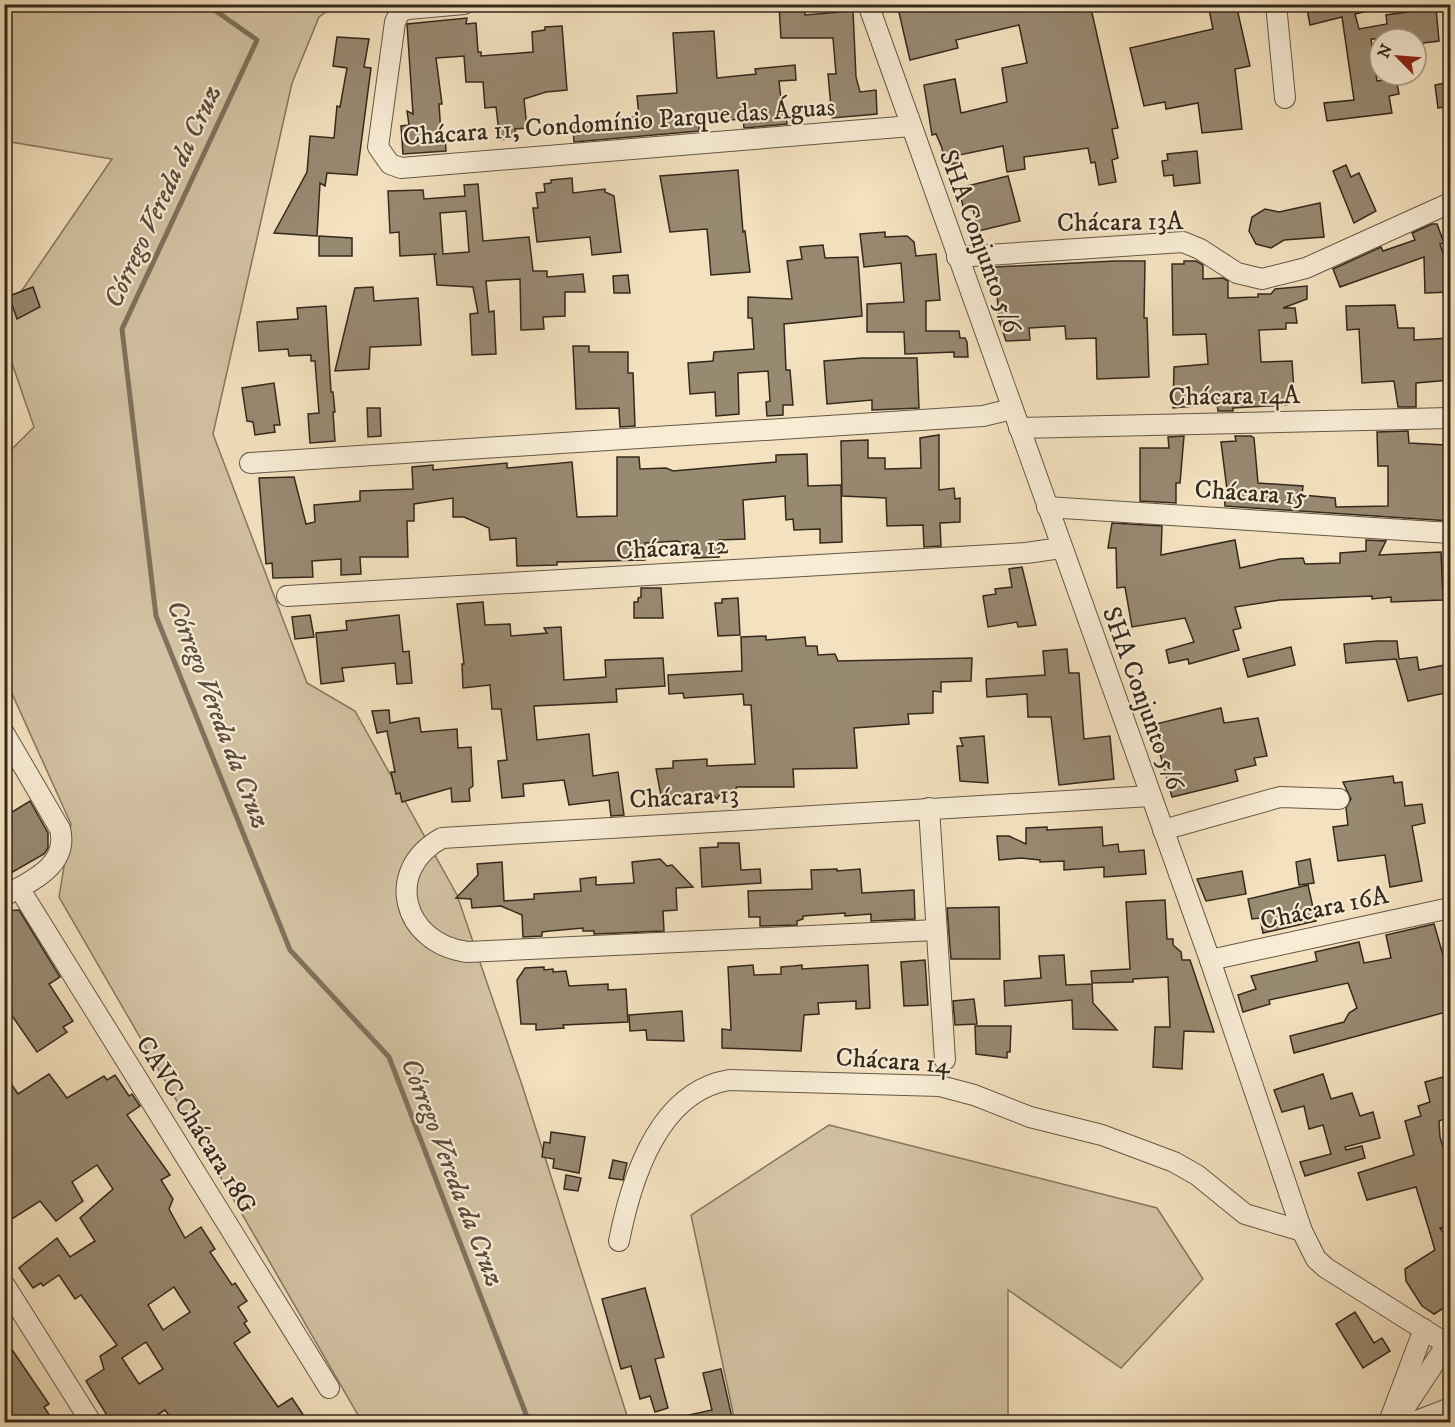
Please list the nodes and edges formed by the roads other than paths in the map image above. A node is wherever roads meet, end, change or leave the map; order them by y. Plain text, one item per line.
1 (464, 4) edge
2 (868, 4) edge
3 (1276, 4) edge
4 (1285, 98) dead end
5 (903, 127) junction
6 (1450, 203) edge
7 (957, 256) junction
8 (1012, 409) junction
9 (1450, 418) edge
10 (1019, 428) junction
11 (250, 463) dead end
12 (1047, 507) junction
13 (1450, 533) edge
14 (1061, 548) junction
15 (287, 596) dead end
16 (4, 733) edge
17 (1151, 796) junction
18 (1339, 799) dead end
19 (929, 808) junction
20 (1163, 830) junction
21 (12, 892) edge
22 (1450, 908) edge
23 (936, 930) junction
24 (1210, 960) junction
25 (945, 1060) dead end
26 (1302, 1231) junction
27 (619, 1241) dead end
28 (4, 1284) edge
29 (1424, 1329) junction
30 (1449, 1345) edge
31 (329, 1388) dead end
32 (1450, 1408) edge
33 (91, 1422) edge
34 (1389, 1422) edge
35 (1395, 1422) edge
36 (1414, 1422) edge

1 - 5 street, Chácara 11, Condomínio Parque das Águas
2 - 5 street, SHA Conjunto 5/6
3 - 4 street
5 - 7 street, SHA Conjunto 5/6
6 - 7 street, Chácara 13A
7 - 8 street, SHA Conjunto 5/6
8 - 10 street, SHA Conjunto 5/6
8 - 11 street
9 - 10 street, Chácara 14A
10 - 12 street, SHA Conjunto 5/6
12 - 13 street, Chácara 15
12 - 14 street, SHA Conjunto 5/6
14 - 15 street, Chácara 12
14 - 17 street, SHA Conjunto 5/6
16 - 21 street, CAVC Chácara 18G
17 - 19 street, Chácara 13
17 - 20 street, SHA Conjunto 5/6
18 - 20 street
19 - 23 street
19 - 23 street, Chácara 13
20 - 24 street, SHA Conjunto 5/6
21 - 31 street, CAVC Chácara 18G
22 - 24 street, Chácara 16A
23 - 25 street
24 - 26 street, SHA Conjunto 5/6
26 - 27 street, Chácara 14
26 - 29 street, SHA Conjunto 5/6
28 - 33 street
29 - 30 street, SHA Conjunto 5/6
29 - 34 street
30 - 35 street
32 - 36 street

